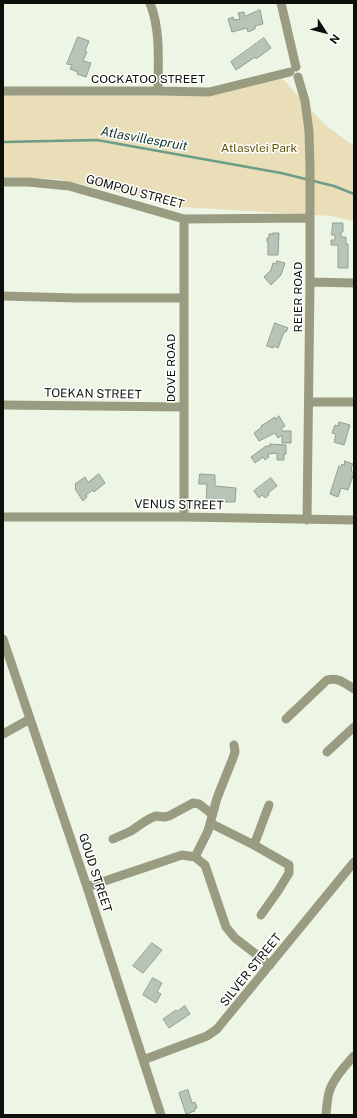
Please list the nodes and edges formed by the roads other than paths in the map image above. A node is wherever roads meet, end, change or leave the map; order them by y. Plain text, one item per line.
1 (150, 3) edge
2 (280, 3) edge
3 (294, 72) junction
4 (3, 91) edge
5 (158, 91) junction
6 (3, 182) edge
7 (184, 218) junction
8 (310, 218) junction
9 (310, 282) junction
10 (354, 283) edge
11 (3, 296) edge
12 (183, 298) junction
13 (309, 402) junction
14 (354, 402) edge
15 (3, 405) edge
16 (184, 407) junction
17 (3, 517) edge
18 (184, 517) junction
19 (307, 520) junction
20 (354, 520) edge
21 (3, 639) edge
22 (354, 689) edge
23 (30, 719) junction
24 (286, 719) dead end
25 (354, 727) edge
26 (3, 734) edge
27 (234, 745) dead end
28 (327, 752) dead end
29 (269, 805) dead end
30 (211, 818) junction
31 (113, 839) dead end
32 (254, 845) junction
33 (195, 857) junction
34 (354, 862) edge
35 (87, 887) junction
36 (261, 915) dead end
37 (270, 966) junction
38 (354, 1056) edge
39 (143, 1060) junction
40 (161, 1115) edge
41 (326, 1115) edge

1 - 5 street
2 - 3 street, REIER ROAD
3 - 5 street, COCKATOO STREET
3 - 8 street, REIER ROAD
4 - 5 street, COCKATOO STREET
6 - 7 street, GOMPOU STREET
7 - 8 street, GOMPOU STREET
7 - 12 street, DOVE ROAD
8 - 9 street, REIER ROAD
9 - 10 street
9 - 13 street, REIER ROAD
11 - 12 street
12 - 16 street, DOVE ROAD
13 - 14 street
13 - 19 street, REIER ROAD
15 - 16 street, TOEKAN STREET
16 - 18 street, DOVE ROAD
17 - 18 street, VENUS STREET
18 - 19 street, VENUS STREET
19 - 20 street, VENUS STREET
21 - 23 street, GOUD STREET
22 - 24 street
23 - 26 street
23 - 35 street, GOUD STREET
25 - 28 street
27 - 30 street
29 - 32 street
30 - 31 street
30 - 32 street
30 - 33 street
32 - 36 street
33 - 35 street
33 - 37 street
34 - 37 street, SILVER STREET
35 - 39 street, GOUD STREET
37 - 39 street, SILVER STREET
38 - 41 street
39 - 40 street, GOUD STREET

